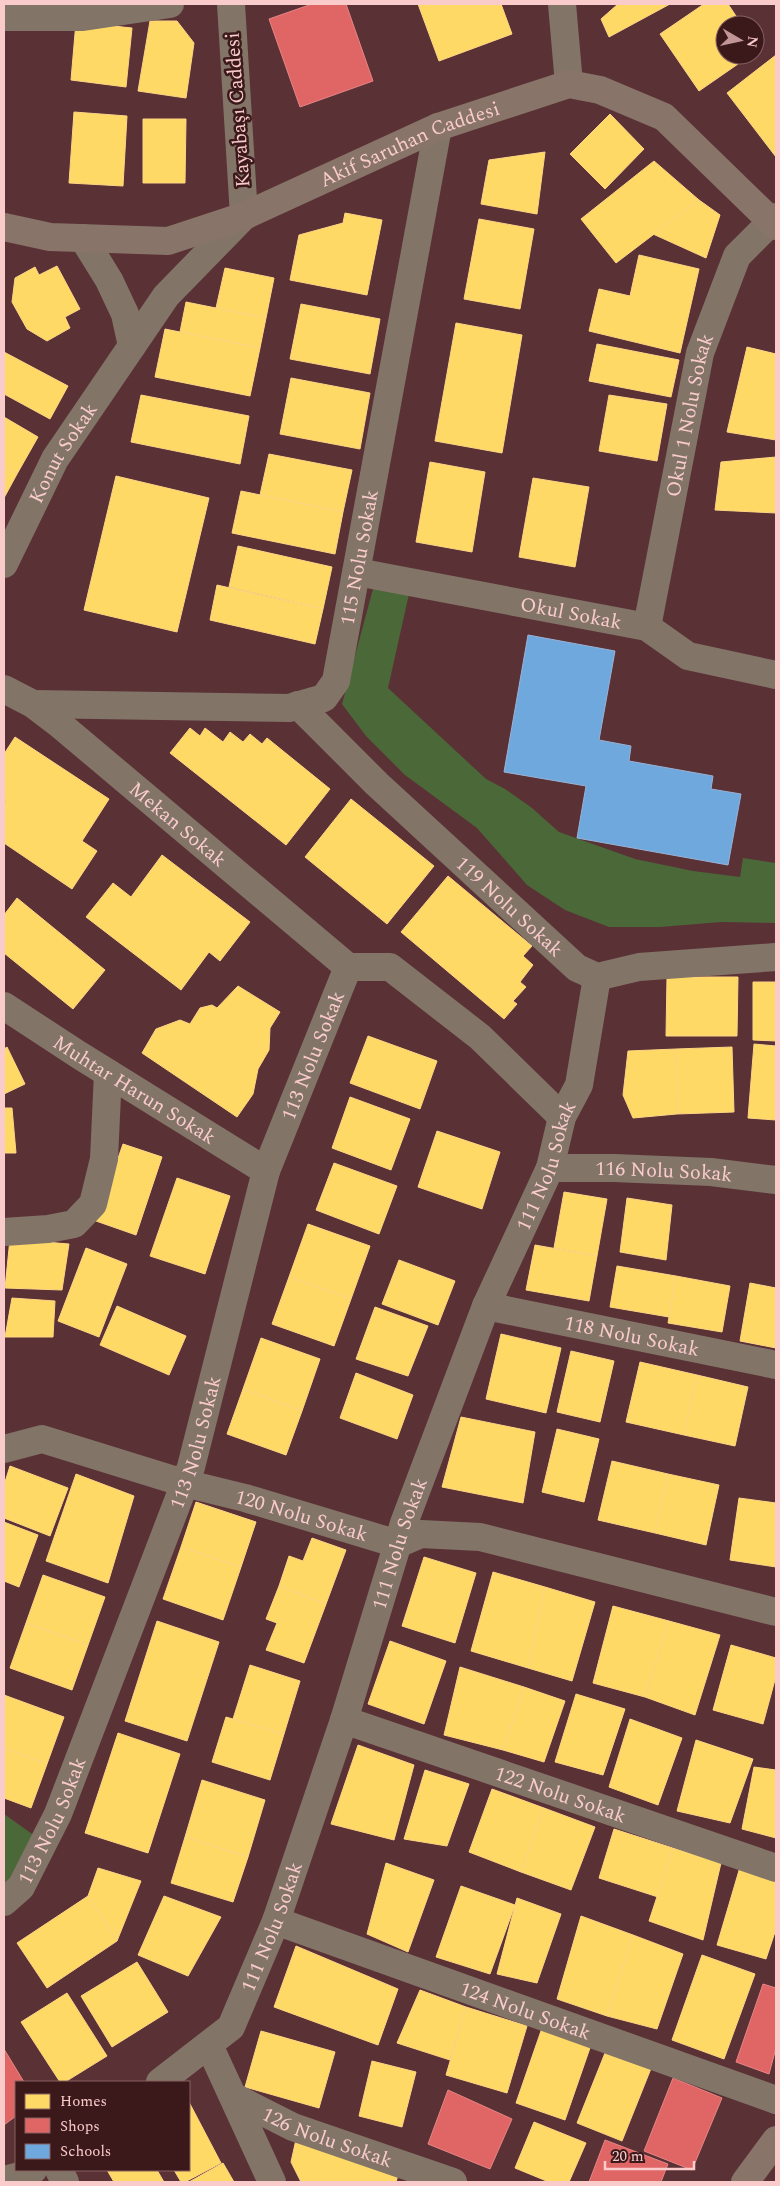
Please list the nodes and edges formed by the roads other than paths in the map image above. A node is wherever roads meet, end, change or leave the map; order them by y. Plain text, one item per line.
1 (170, 4) edge
2 (231, 4) edge
3 (562, 4) edge
4 (4, 17) edge
5 (569, 84) junction
6 (438, 127) junction
7 (244, 216) junction
8 (774, 221) edge
9 (4, 227) edge
10 (82, 238) junction
11 (132, 346) junction
12 (4, 564) edge
13 (357, 572) junction
14 (647, 627) junction
15 (776, 675) edge
16 (4, 689) edge
17 (33, 704) junction
18 (298, 705) junction
19 (776, 958) edge
20 (348, 967) junction
21 (597, 976) junction
22 (4, 1006) edge
23 (108, 1073) junction
24 (562, 1117) junction
25 (550, 1168) junction
26 (266, 1171) junction
27 (776, 1180) edge
28 (4, 1232) edge
29 (486, 1306) junction
30 (776, 1365) edge
31 (4, 1449) edge
32 (184, 1484) junction
33 (398, 1544) junction
34 (776, 1612) edge
35 (344, 1720) junction
36 (776, 1868) edge
37 (4, 1902) edge
38 (276, 1921) junction
39 (209, 2045) junction
40 (161, 2081) edge
41 (234, 2097) junction
42 (776, 2100) edge
43 (776, 2140) edge
44 (31, 2171) edge
45 (4, 2180) edge
46 (272, 2182) edge
47 (453, 2182) edge
48 (745, 2182) edge

1 - 4 street
2 - 7 street, Kayabaşı Caddesi
3 - 5 street
5 - 6 street, Akif Saruhan Caddesi
5 - 8 street, Akif Saruhan Caddesi
6 - 7 street, Akif Saruhan Caddesi
6 - 13 street, 115 Nolu Sokak
7 - 10 street, Akif Saruhan Caddesi
7 - 11 street, Konut Sokak
8 - 14 street, Okul 1 Nolu Sokak
9 - 10 street, Akif Saruhan Caddesi
10 - 11 street
11 - 12 street, Konut Sokak
13 - 14 street, Okul Sokak
13 - 18 street, 115 Nolu Sokak
14 - 15 street, Okul Sokak
16 - 17 street, Mekan Sokak
17 - 18 street, 115 Nolu Sokak
17 - 20 street, Mekan Sokak
18 - 21 street, 119 Nolu Sokak
19 - 21 street
20 - 24 street
20 - 26 street, 113 Nolu Sokak
21 - 24 street, 111 Nolu Sokak
22 - 23 street, Muhtar Harun Sokak
23 - 26 street, Muhtar Harun Sokak
23 - 28 street
24 - 25 street, 111 Nolu Sokak
25 - 27 street, 116 Nolu Sokak
25 - 29 street, 111 Nolu Sokak
26 - 32 street, 113 Nolu Sokak
29 - 30 street, 118 Nolu Sokak
29 - 33 street, 111 Nolu Sokak
31 - 32 street, 120 Nolu Sokak
32 - 33 street, 120 Nolu Sokak
32 - 37 street, 113 Nolu Sokak
33 - 34 street
33 - 35 street, 111 Nolu Sokak
35 - 36 street, 122 Nolu Sokak
35 - 38 street, 111 Nolu Sokak
38 - 39 street, 111 Nolu Sokak
38 - 42 street, 124 Nolu Sokak
39 - 40 street, 111 Nolu Sokak
39 - 41 street
41 - 46 street
41 - 47 street, 126 Nolu Sokak
43 - 48 street
44 - 45 street

